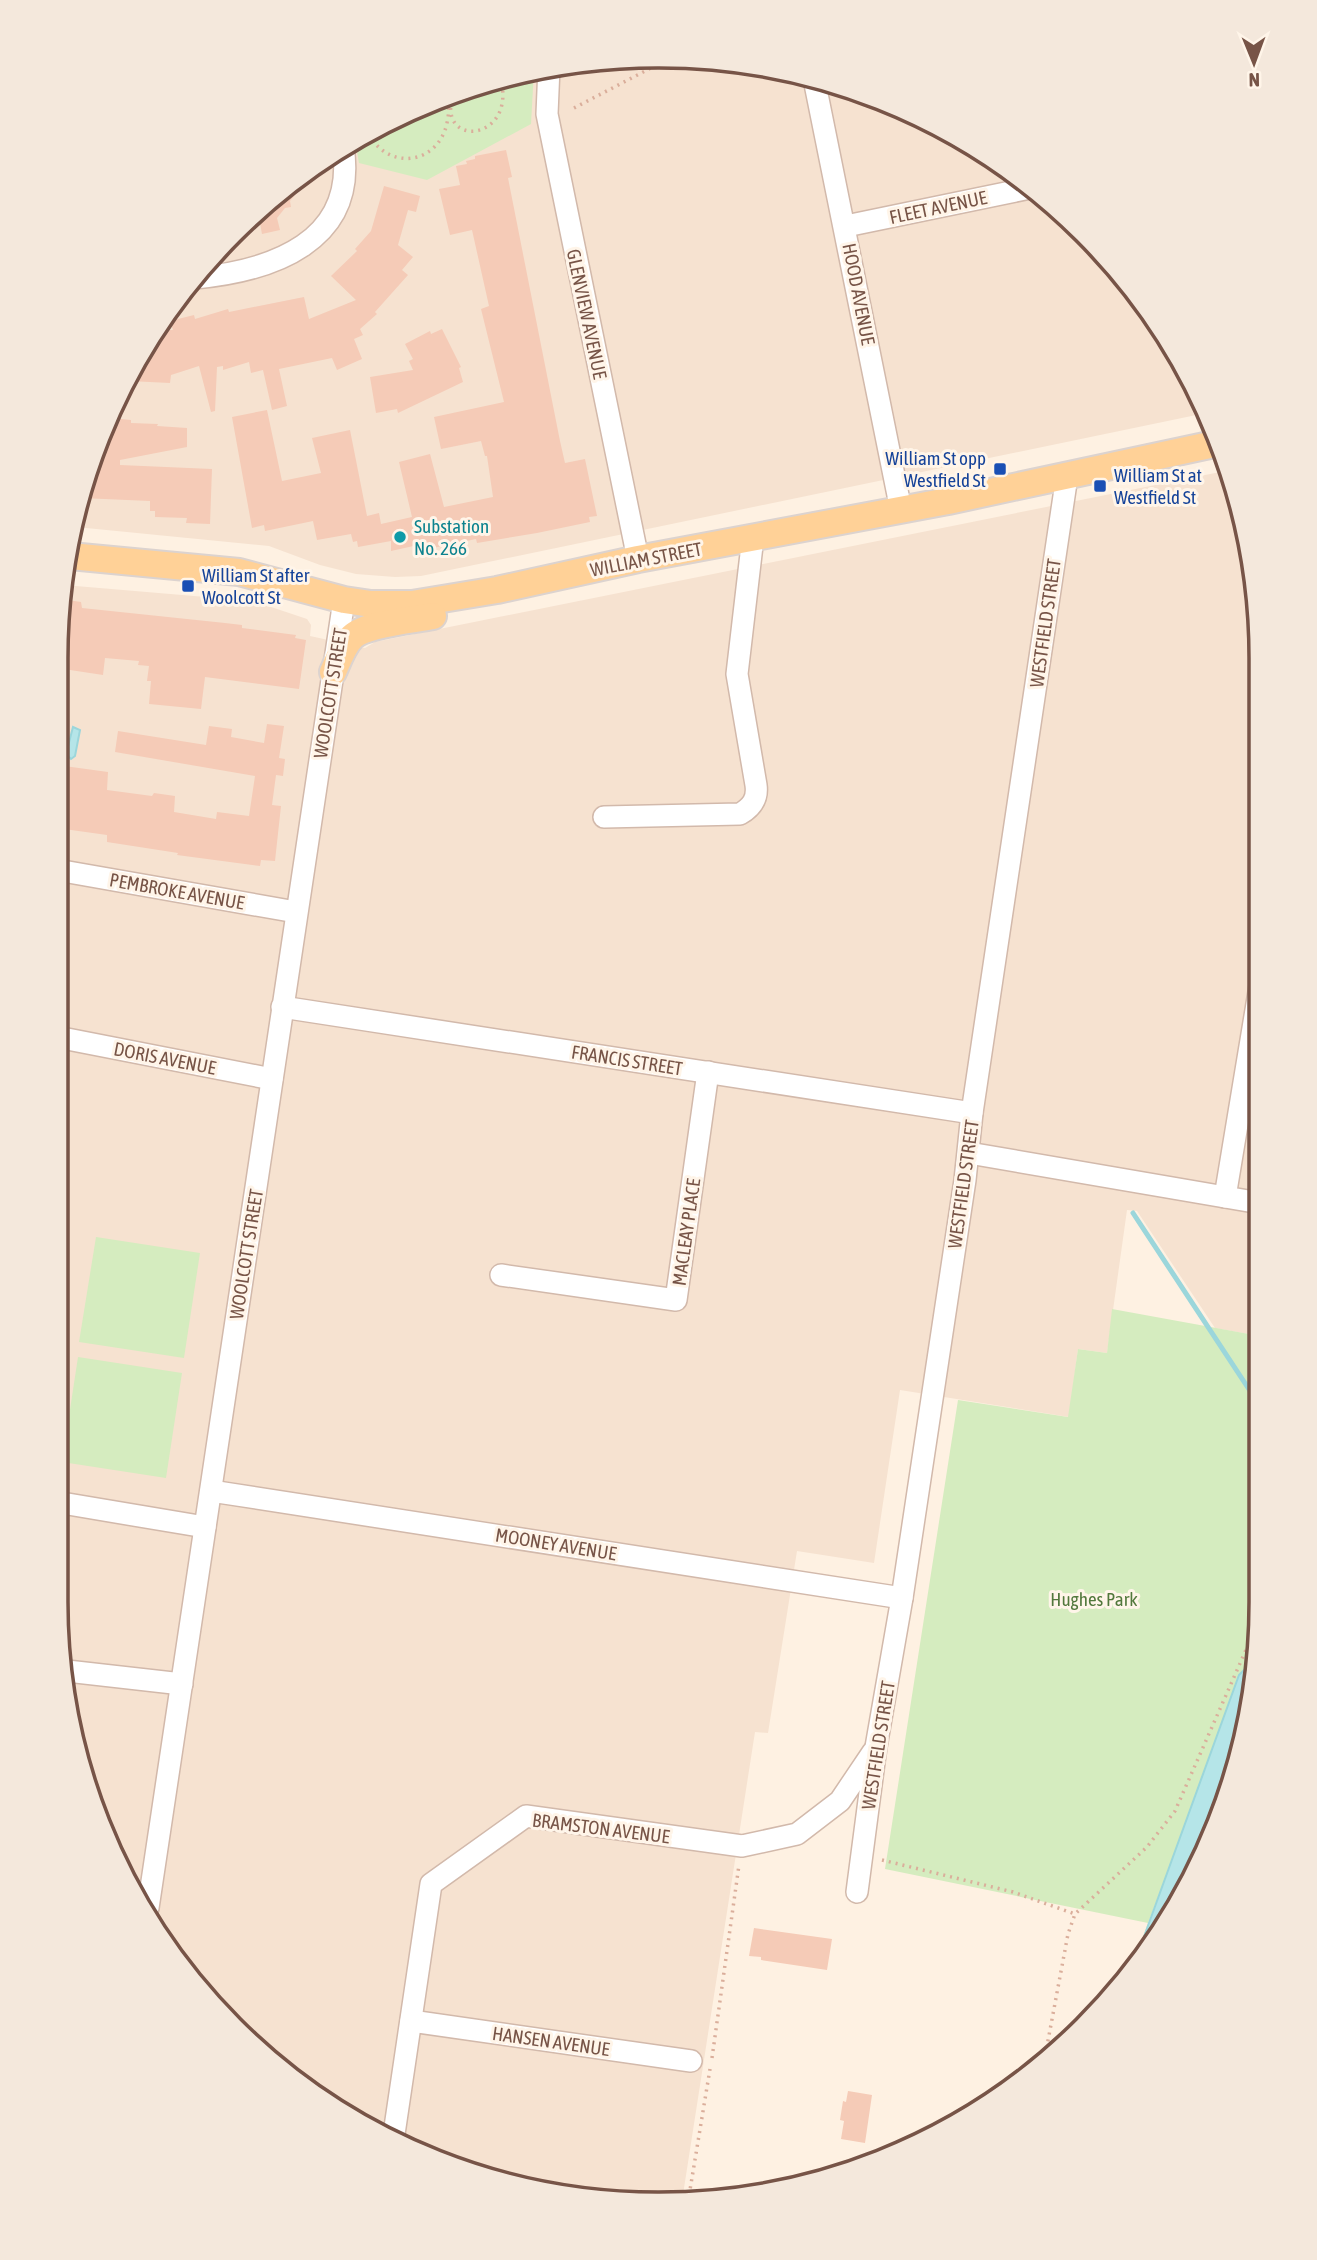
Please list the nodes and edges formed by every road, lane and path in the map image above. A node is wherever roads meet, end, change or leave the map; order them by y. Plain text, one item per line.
1 (650, 68) edge
2 (548, 79) edge
3 (502, 89) edge
4 (816, 90) edge
5 (450, 106) joint
6 (574, 108) dead end
7 (373, 142) edge
8 (345, 159) edge
9 (1018, 190) edge
10 (845, 226) junction
11 (210, 275) edge
12 (1208, 445) edge
13 (1067, 476) junction
14 (901, 510) junction
15 (754, 537) junction
16 (77, 557) edge
17 (638, 559) junction
18 (497, 590) junction
19 (344, 600) junction
20 (332, 672) junction
21 (604, 817) dead end
22 (68, 872) edge
23 (296, 912) junction
24 (282, 1007) junction
25 (68, 1039) edge
26 (1249, 1052) edge
27 (708, 1072) junction
28 (272, 1079) junction
29 (972, 1113) junction
30 (969, 1153) junction
31 (1225, 1197) junction
32 (1249, 1201) edge
33 (501, 1275) dead end
34 (211, 1491) junction
35 (68, 1504) edge
36 (205, 1527) junction
37 (902, 1598) junction
38 (1246, 1649) edge
39 (72, 1672) edge
40 (182, 1684) junction
41 (876, 1747) junction
42 (862, 1856) junction
43 (740, 1860) dead end
44 (857, 1892) dead end
45 (149, 1900) edge
46 (1075, 1914) junction
47 (411, 2021) junction
48 (1047, 2046) edge
49 (691, 2061) dead end
50 (395, 2130) edge
51 (690, 2190) edge

1 - 6 path
2 - 17 street, GLENVIEW AVENUE
3 - 5 path
4 - 10 street, HOOD AVENUE
5 - 7 path
8 - 11 street
9 - 10 street, FLEET AVENUE
10 - 14 street, HOOD AVENUE
12 - 13 main road, WILLIAM STREET
13 - 14 main road, WILLIAM STREET
13 - 29 street, WESTFIELD STREET
14 - 15 main road, WILLIAM STREET
15 - 17 main road, WILLIAM STREET
15 - 21 street
16 - 19 main road, WILLIAM STREET
17 - 18 main road, WILLIAM STREET
18 - 19 main road, WILLIAM STREET
18 - 20 main road
19 - 20 street, WOOLCOTT STREET
20 - 23 street, WOOLCOTT STREET
22 - 23 street, PEMBROKE AVENUE
23 - 24 street, WOOLCOTT STREET
24 - 27 street, FRANCIS STREET
24 - 28 street, WOOLCOTT STREET
25 - 28 street, DORIS AVENUE
26 - 31 street
27 - 29 street, FRANCIS STREET
27 - 33 street, MACLEAY PLACE
28 - 34 street, WOOLCOTT STREET
29 - 30 street, WESTFIELD STREET
30 - 31 street
30 - 37 street, WESTFIELD STREET
31 - 32 street
34 - 36 street, WOOLCOTT STREET
34 - 37 street, MOONEY AVENUE
35 - 36 street
36 - 40 street, WOOLCOTT STREET
37 - 41 street, WESTFIELD STREET
38 - 46 path
39 - 40 street
40 - 45 street, WOOLCOTT STREET
41 - 42 street, WESTFIELD STREET
41 - 47 street, BRAMSTON AVENUE
42 - 44 street, WESTFIELD STREET
42 - 46 path
43 - 51 path
46 - 48 path
47 - 49 street, HANSEN AVENUE
47 - 50 street, BRAMSTON AVENUE

